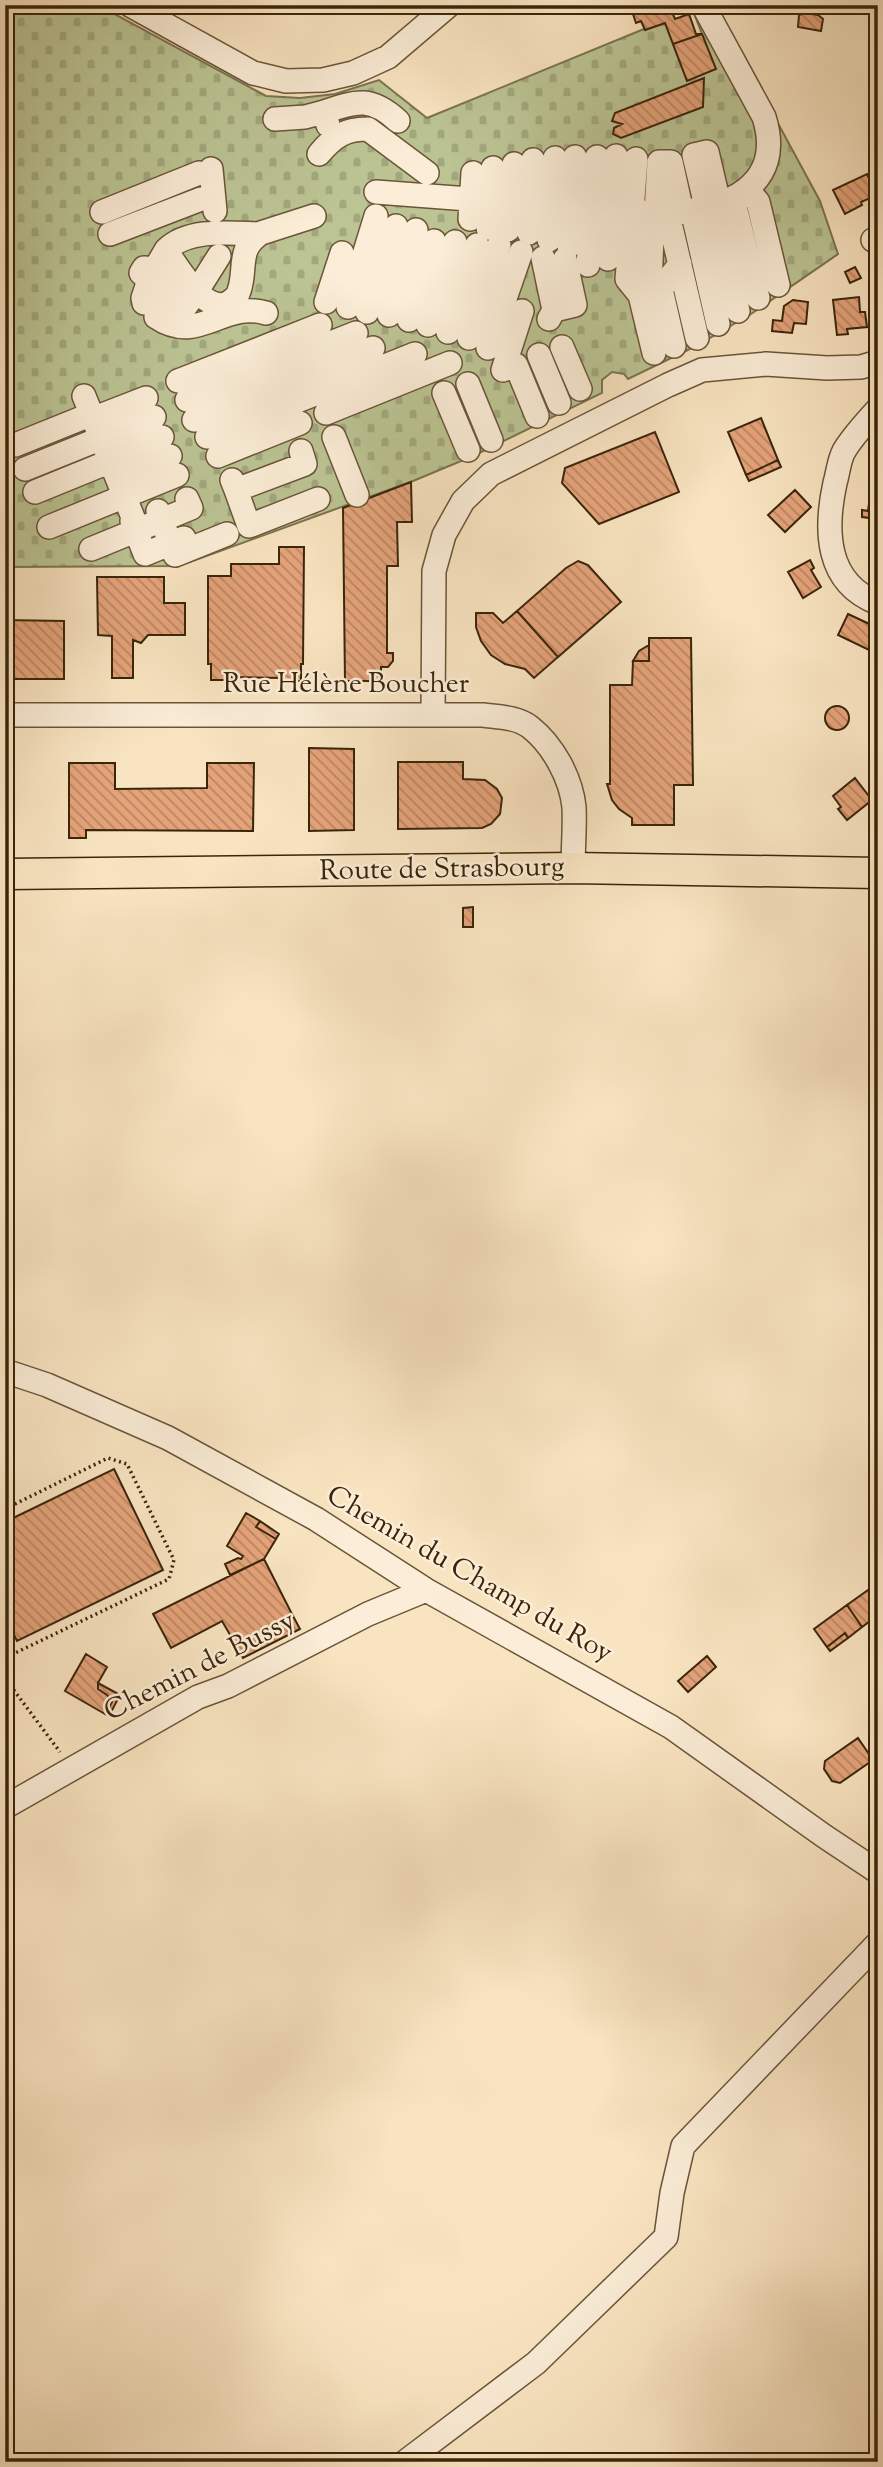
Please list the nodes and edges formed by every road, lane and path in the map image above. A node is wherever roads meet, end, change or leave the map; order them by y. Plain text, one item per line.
1 (130, 5) edge
2 (449, 5) edge
3 (703, 5) edge
4 (324, 112) junction
5 (275, 119) dead end
6 (398, 121) dead end
7 (555, 161) junction
8 (427, 173) dead end
9 (208, 189) dead end
10 (376, 192) dead end
11 (314, 216) dead end
12 (548, 219) junction
13 (106, 223) dead end
14 (259, 234) junction
15 (148, 247) junction
16 (342, 253) dead end
17 (219, 256) dead end
18 (598, 262) dead end
19 (680, 264) junction
20 (195, 284) junction
21 (778, 285) dead end
22 (748, 304) dead end
23 (522, 311) dead end
24 (266, 313) dead end
25 (552, 315) dead end
26 (191, 318) junction
27 (408, 322) junction
28 (718, 324) dead end
29 (320, 325) dead end
30 (697, 338) dead end
31 (364, 341) dead end
32 (415, 354) dead end
33 (533, 358) junction
34 (878, 362) edge
35 (450, 363) dead end
36 (462, 386) joint
37 (878, 409) edge
38 (326, 413) dead end
39 (197, 419) junction
40 (300, 423) dead end
41 (341, 435) dead end
42 (109, 451) junction
43 (301, 451) dead end
44 (24, 456) dead end
45 (314, 486) dead end
46 (275, 488) junction
47 (363, 492) dead end
48 (187, 499) dead end
49 (55, 504) dead end
50 (200, 525) dead end
51 (164, 527) junction
52 (136, 529) junction
53 (227, 534) dead end
54 (91, 549) dead end
55 (114, 553) dead end
56 (878, 603) edge
57 (433, 714) junction
58 (5, 715) edge
59 (573, 868) junction
60 (878, 873) edge
61 (5, 874) edge
62 (5, 1371) edge
63 (5, 1509) edge
64 (426, 1590) junction
65 (5, 1643) edge
66 (11, 1656) junction
67 (71, 1768) junction
68 (5, 1807) edge
69 (878, 1872) edge
70 (878, 1944) edge
71 (405, 2462) edge

1 - 2 street
3 - 12 street
4 - 5 street
4 - 6 street
4 - 8 street
7 - 12 street
7 - 12 street
7 - 12 street
7 - 12 street
7 - 12 street
9 - 15 street
10 - 12 street
11 - 14 street
12 - 18 street
12 - 19 street
12 - 19 street
12 - 21 street
12 - 22 street
12 - 25 street
12 - 27 street
12 - 27 street
12 - 27 street
12 - 27 street
12 - 28 street
13 - 15 street
14 - 15 street
14 - 20 street
15 - 20 street
15 - 20 street
15 - 26 street
16 - 27 street
17 - 20 street
19 - 30 street
20 - 26 street
23 - 33 street
24 - 26 street
29 - 39 street
31 - 39 street
32 - 39 street
33 - 33 street
34 - 57 street
35 - 38 street
36 - 36 street
37 - 56 street
39 - 40 street
41 - 47 street
42 - 42 street
42 - 44 street
42 - 49 street
42 - 52 street
43 - 46 street
45 - 46 street
46 - 46 street
48 - 51 street
50 - 51 street
51 - 52 street
51 - 53 street
52 - 54 street
52 - 55 street
57 - 58 street, Rue Hélène Boucher
57 - 59 street, Rue Hélène Boucher
59 - 60 main road, Route de Strasbourg
59 - 61 main road, Route de Strasbourg
62 - 64 street, Chemin du Champ du Roy
63 - 66 path
64 - 67 street, Chemin de Bussy
64 - 69 street, Chemin du Champ du Roy
65 - 66 path
66 - 67 path
67 - 68 street, Chemin de Bussy
70 - 71 street

